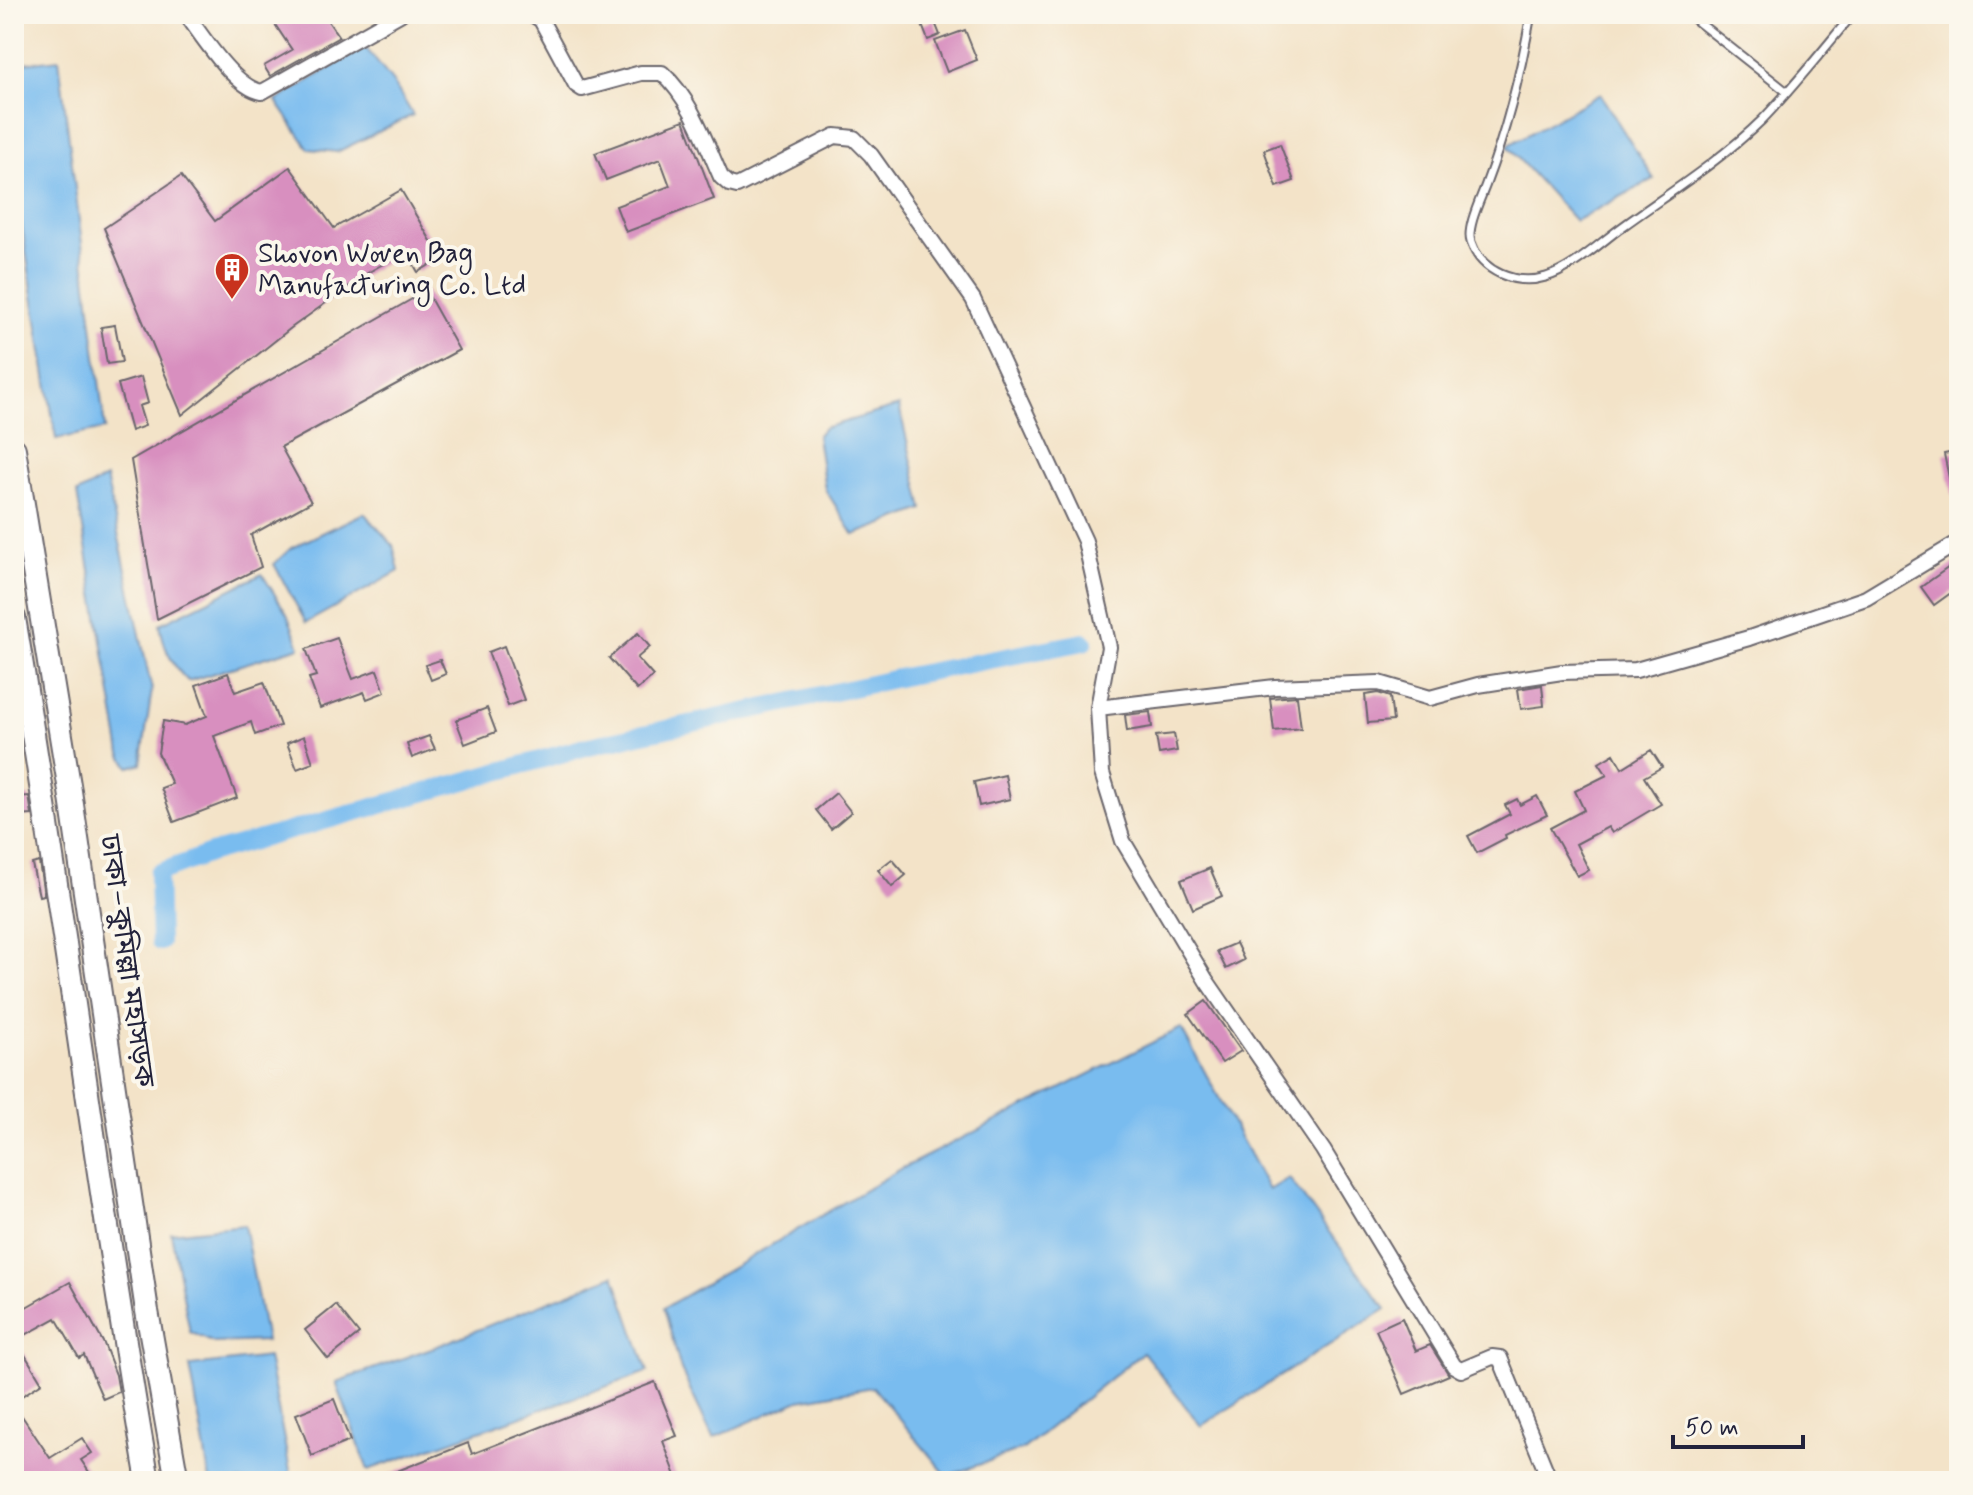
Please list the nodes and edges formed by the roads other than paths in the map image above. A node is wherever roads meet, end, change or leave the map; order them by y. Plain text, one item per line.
1 (186, 14) edge
2 (400, 14) edge
3 (532, 14) edge
4 (1531, 14) edge
5 (1688, 14) edge
6 (1853, 14) edge
7 (1787, 92) junction
8 (14, 449) edge
9 (1959, 542) edge
10 (14, 618) edge
11 (1098, 708) junction
12 (148, 1481) edge
13 (177, 1481) edge
14 (1550, 1481) edge

1 - 2 street
3 - 11 street
4 - 7 lane
5 - 7 lane
6 - 7 lane
8 - 13 highway, ঢাকা–কুমিল্লা মহাসড়ক
9 - 11 street
10 - 12 highway, ঢাকা–কুমিল্লা মহাসড়ক
11 - 14 street

